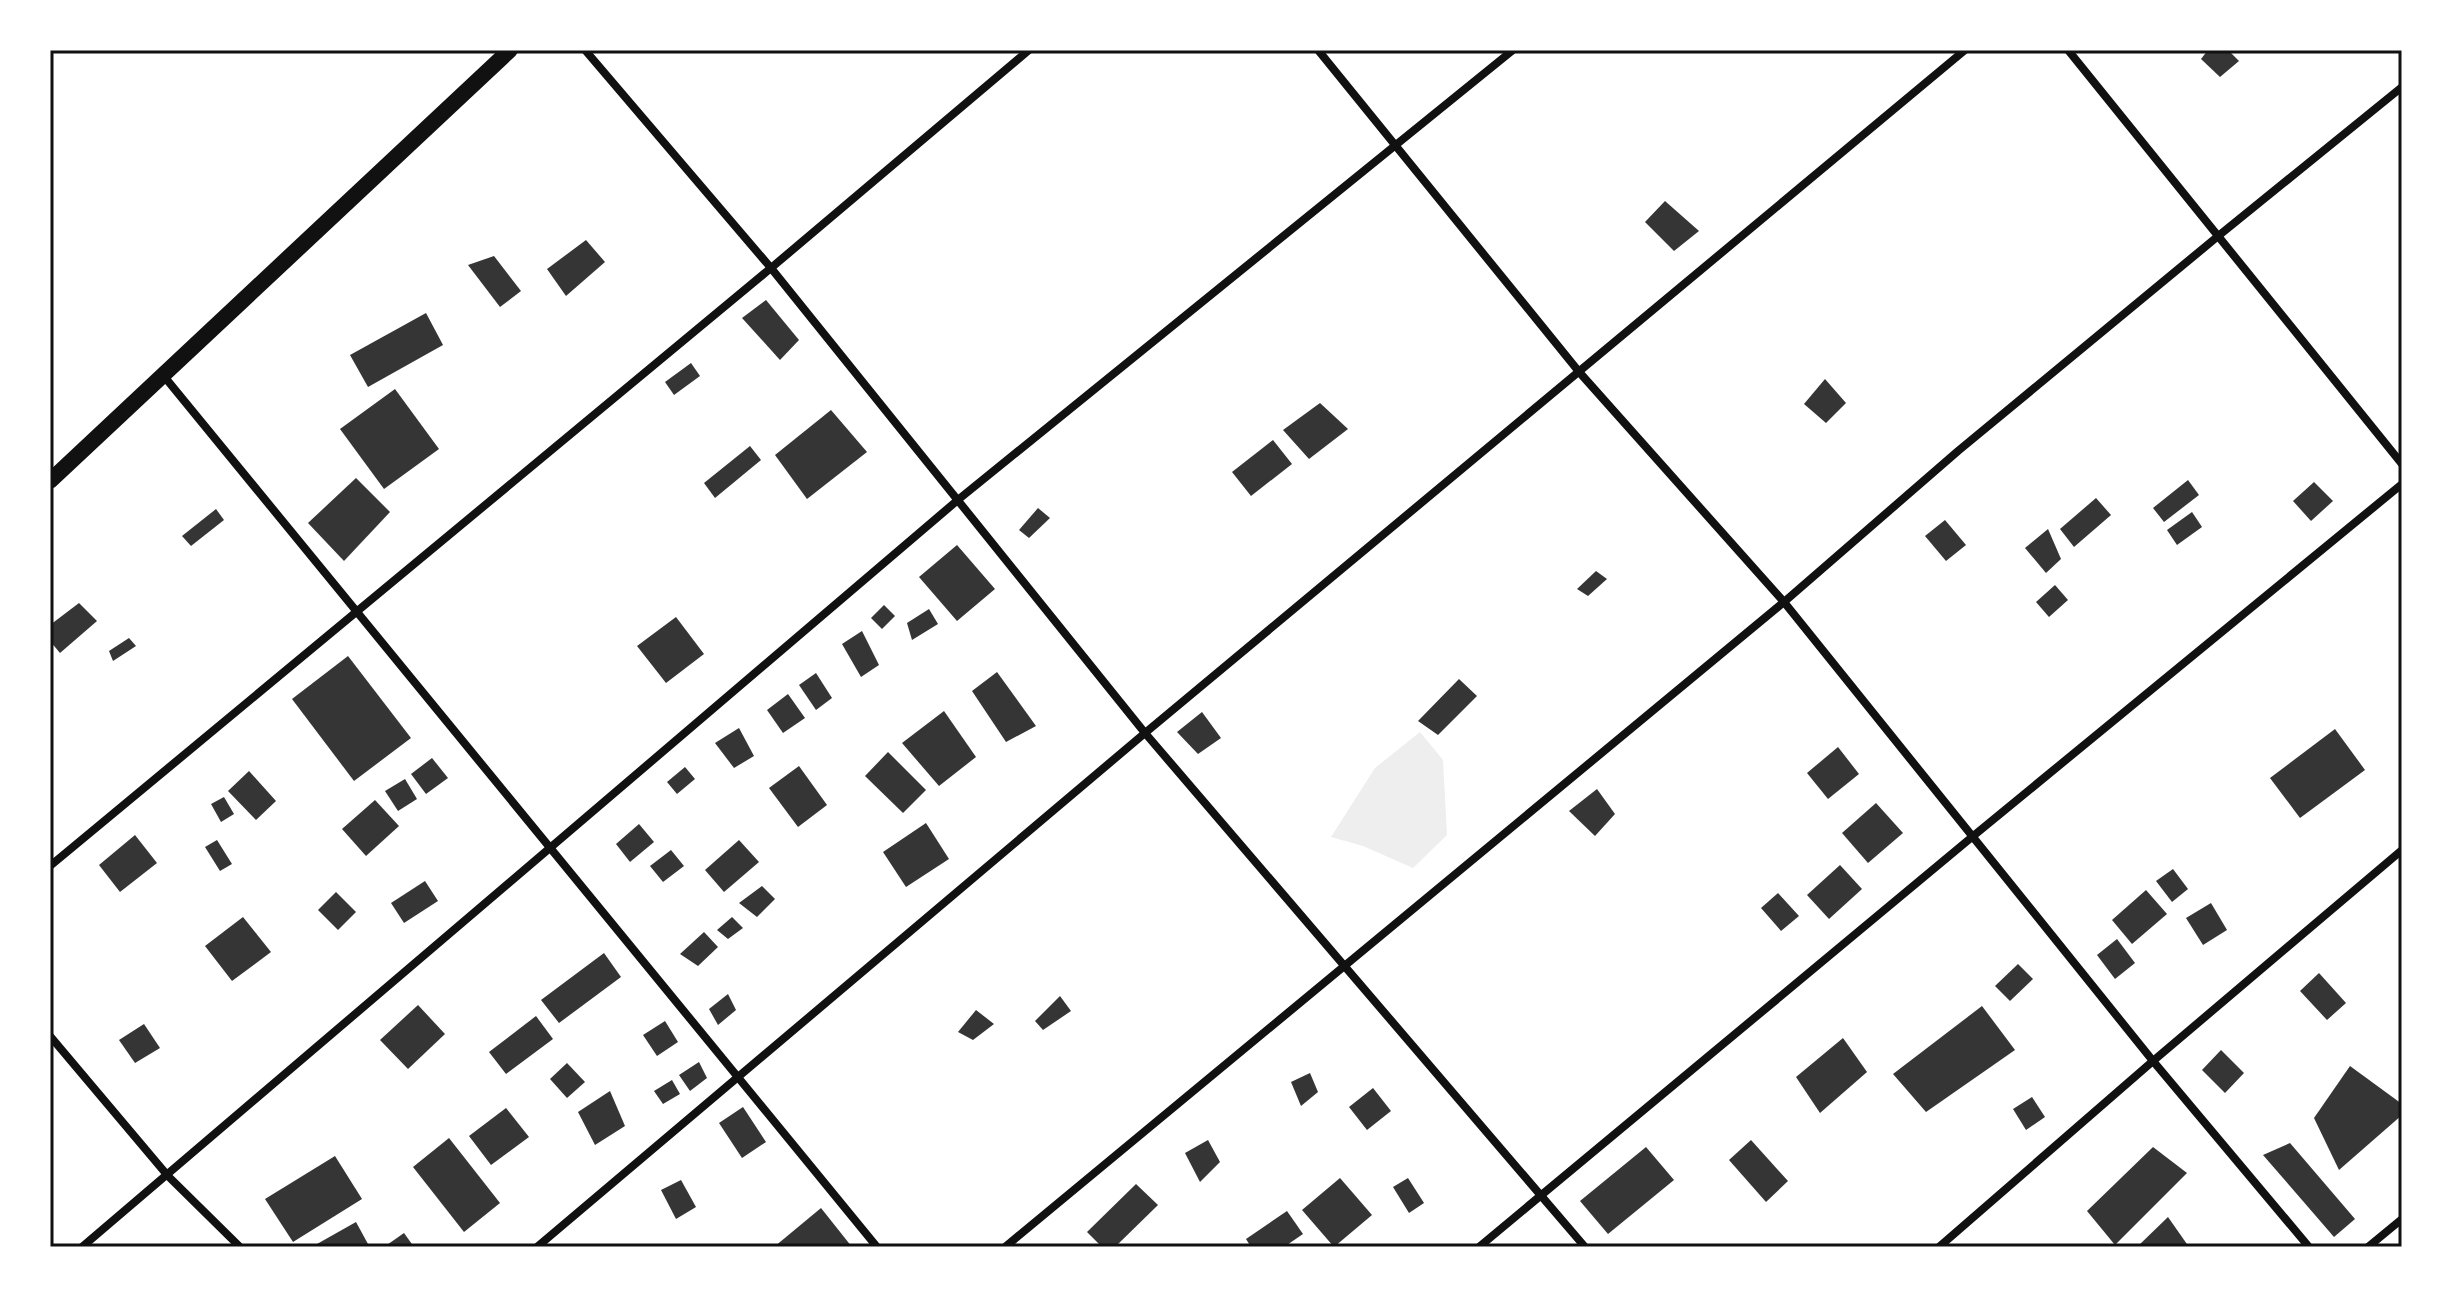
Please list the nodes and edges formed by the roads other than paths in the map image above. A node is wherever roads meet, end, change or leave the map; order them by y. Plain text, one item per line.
1 (510, 50) edge
2 (585, 50) edge
3 (1029, 50) edge
4 (1318, 50) edge
5 (1513, 50) edge
6 (1965, 50) edge
7 (2068, 50) edge
8 (2402, 87) edge
9 (1395, 148) junction
10 (2217, 237) junction
11 (771, 268) junction
12 (1580, 373) junction
13 (163, 375) junction
14 (2402, 464) edge
15 (50, 481) edge
16 (2402, 484) edge
17 (959, 499) junction
18 (1784, 602) junction
19 (358, 610) junction
20 (1145, 733) junction
21 (1972, 837) junction
22 (548, 847) junction
23 (2402, 850) edge
24 (50, 866) edge
25 (1343, 966) junction
26 (50, 1036) edge
27 (2153, 1061) junction
28 (737, 1077) junction
29 (168, 1176) junction
30 (1541, 1196) junction
31 (2402, 1219) edge
32 (82, 1247) edge
33 (240, 1247) edge
34 (537, 1247) edge
35 (877, 1247) edge
36 (1005, 1247) edge
37 (1479, 1247) edge
38 (1585, 1247) edge
39 (1939, 1247) edge
40 (2309, 1247) edge
41 (2368, 1247) edge

1 - 13 main road
2 - 11 street
3 - 11 street
4 - 9 street
5 - 9 street
6 - 12 street
7 - 10 street
8 - 10 street
9 - 12 street
9 - 17 street
10 - 14 street
10 - 18 street
11 - 17 street
11 - 19 street
12 - 18 street
12 - 20 street
13 - 15 main road
13 - 19 street
16 - 21 street
17 - 20 street
17 - 22 street
18 - 21 street
18 - 25 street
19 - 22 street
19 - 24 street
20 - 25 street
20 - 28 street
21 - 27 street
21 - 30 street
22 - 28 street
22 - 29 street
23 - 27 street
25 - 30 street
25 - 36 street
26 - 29 street
27 - 39 street
27 - 40 street
28 - 34 street
28 - 35 street
29 - 32 street
29 - 33 street
30 - 37 street
30 - 38 street
31 - 41 street

